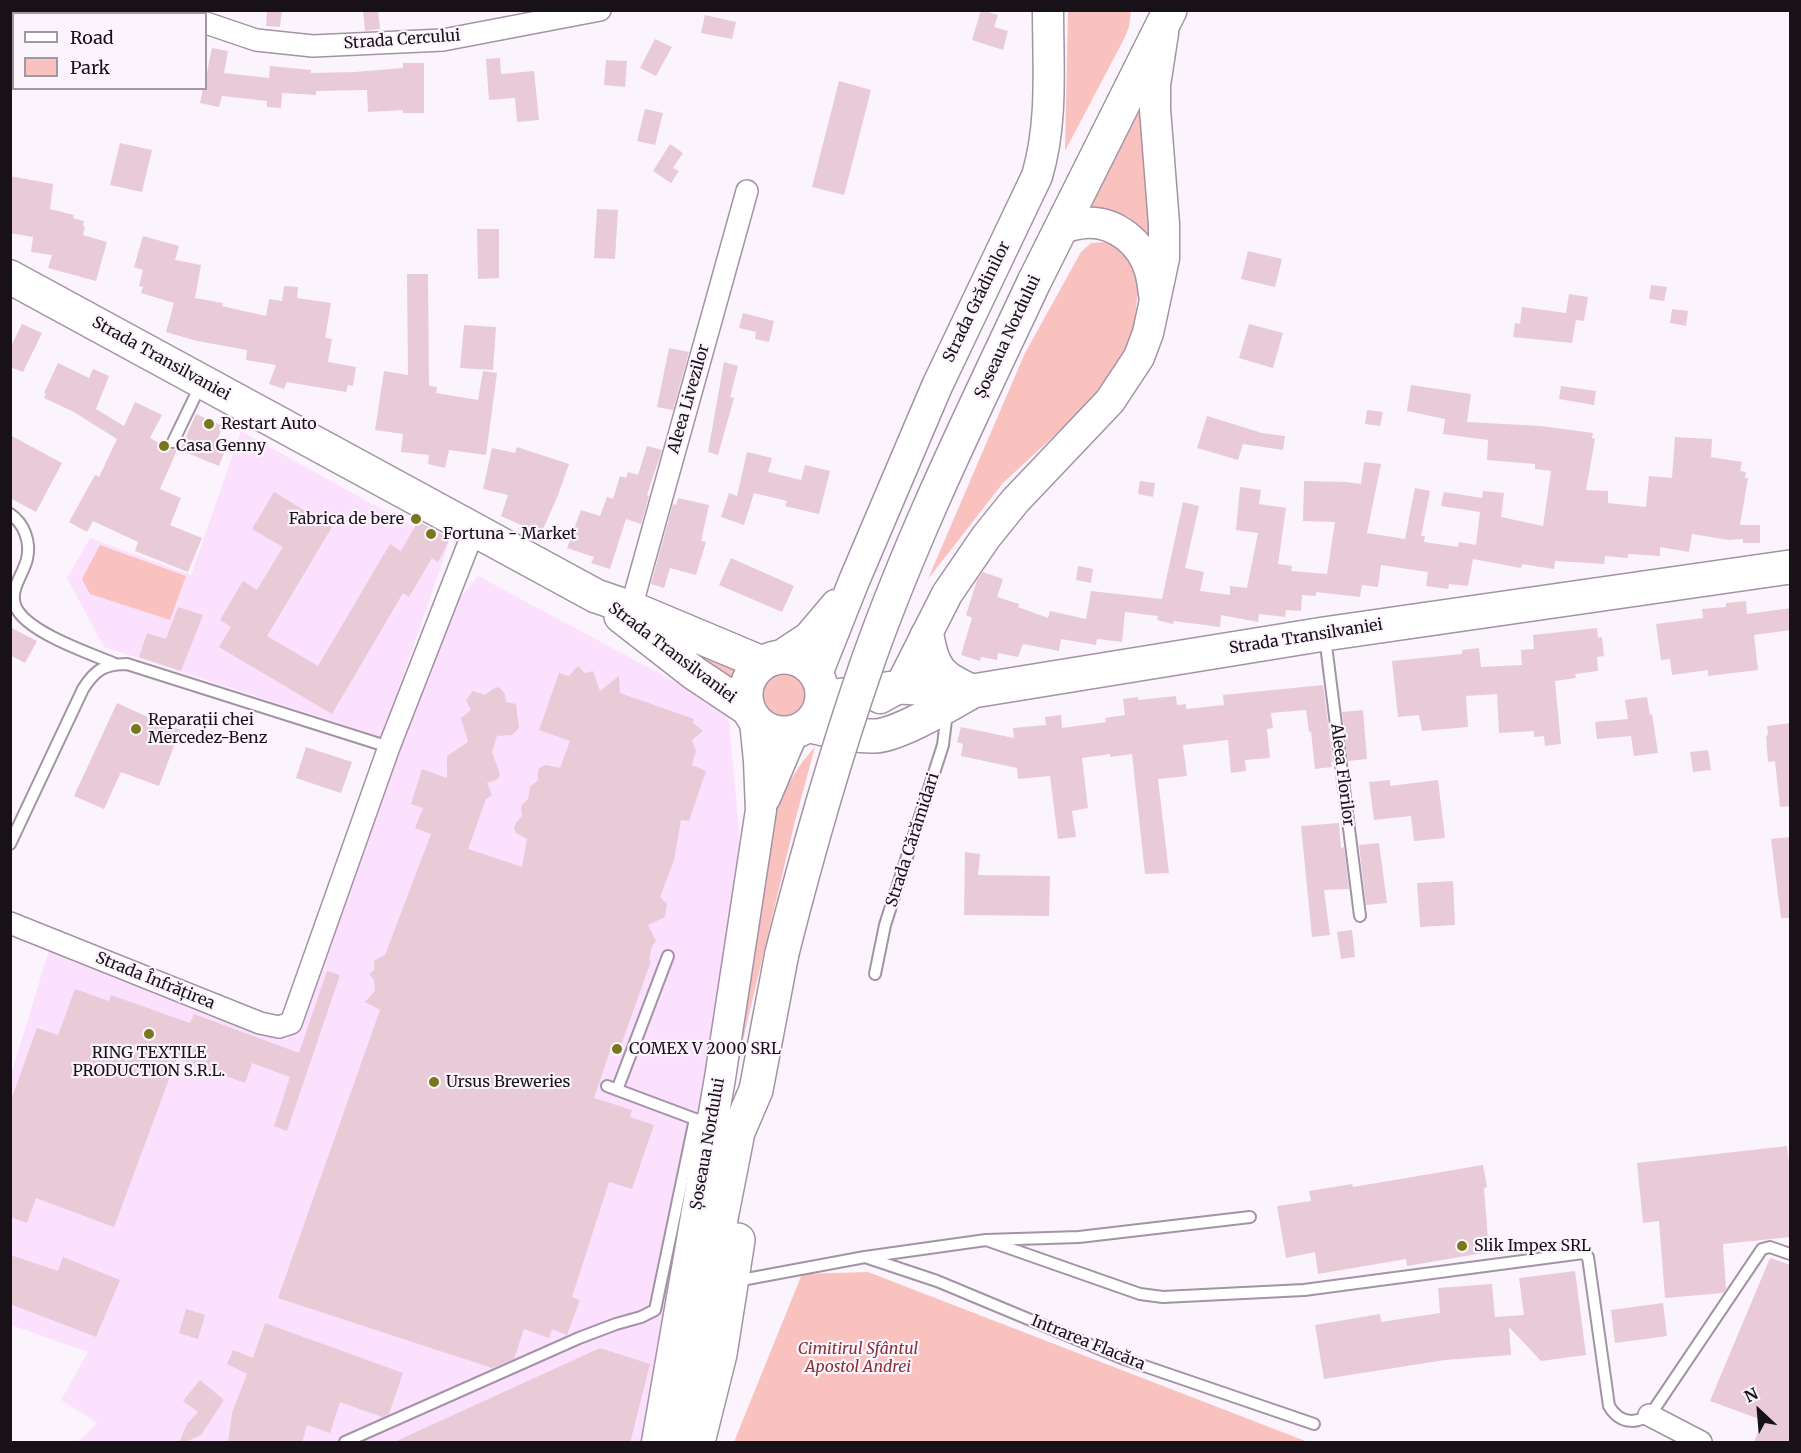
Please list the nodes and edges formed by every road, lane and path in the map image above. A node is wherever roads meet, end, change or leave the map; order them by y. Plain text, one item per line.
1 (600, 10) edge
2 (1048, 10) edge
3 (1161, 14) edge
4 (207, 23) edge
5 (747, 191) dead end
6 (1061, 228) junction
7 (10, 276) edge
8 (1156, 300) junction
9 (203, 381) junction
10 (173, 442) dead end
11 (10, 514) edge
12 (474, 530) junction
13 (1791, 567) edge
14 (854, 581) junction
15 (596, 596) junction
16 (631, 608) junction
17 (1324, 634) junction
18 (927, 636) junction
19 (770, 660) junction
20 (115, 664) junction
21 (900, 687) junction
22 (960, 698) junction
23 (813, 705) junction
24 (751, 715) junction
25 (389, 747) junction
26 (761, 810) junction
27 (10, 844) edge
28 (1360, 916) dead end
29 (10, 923) edge
30 (668, 956) dead end
31 (875, 974) dead end
32 (756, 1090) junction
33 (704, 1119) junction
34 (1250, 1217) dead end
35 (986, 1240) junction
36 (1791, 1254) edge
37 (865, 1257) junction
38 (732, 1281) junction
39 (1649, 1415) junction
40 (1314, 1424) dead end
41 (345, 1443) edge
42 (657, 1443) edge
43 (673, 1443) edge
44 (698, 1443) edge
45 (1701, 1443) edge

1 - 4 street, Strada Cercului
2 - 14 street, Strada Grădinilor
3 - 6 main road, Șoseaua Nordului
3 - 8 street
5 - 16 street, Aleea Livezilor
6 - 8 street
6 - 32 main road, Șoseaua Nordului, bridge
7 - 9 main road, Strada Transilvaniei
8 - 18 street
9 - 10 lane
9 - 12 main road, Strada Transilvaniei
11 - 20 lane
12 - 15 main road, Strada Transilvaniei
12 - 25 street
13 - 17 main road, Strada Transilvaniei
14 - 19 street
14 - 23 street, Șoseaua Nordului
15 - 16 main road, Strada Transilvaniei
15 - 24 main road, Strada Transilvaniei
16 - 19 main road, Strada Transilvaniei
17 - 22 main road, Strada Transilvaniei
17 - 28 lane, Aleea Florilor
18 - 21 street
18 - 22 main road
18 - 23 street
19 - 23 main road
19 - 24 main road
20 - 25 lane
20 - 27 lane
21 - 22 main road, Strada Transilvaniei
21 - 23 main road, Strada Transilvaniei
22 - 23 main road
22 - 31 lane, Strada Cărămidari
23 - 24 main road
23 - 26 street, Șoseaua Nordului
24 - 26 street, Șoseaua Nordului
25 - 29 street, Strada Înfrățirea
26 - 33 street, Șoseaua Nordului
30 - 33 lane
32 - 38 main road, Șoseaua Nordului
32 - 43 main road, Șoseaua Nordului
33 - 41 lane
33 - 42 street, Șoseaua Nordului
34 - 35 lane
35 - 37 lane
35 - 39 lane
36 - 39 lane
37 - 38 lane
37 - 40 lane, Intrarea Flacăra
38 - 44 main road, Șoseaua Nordului
39 - 45 street

